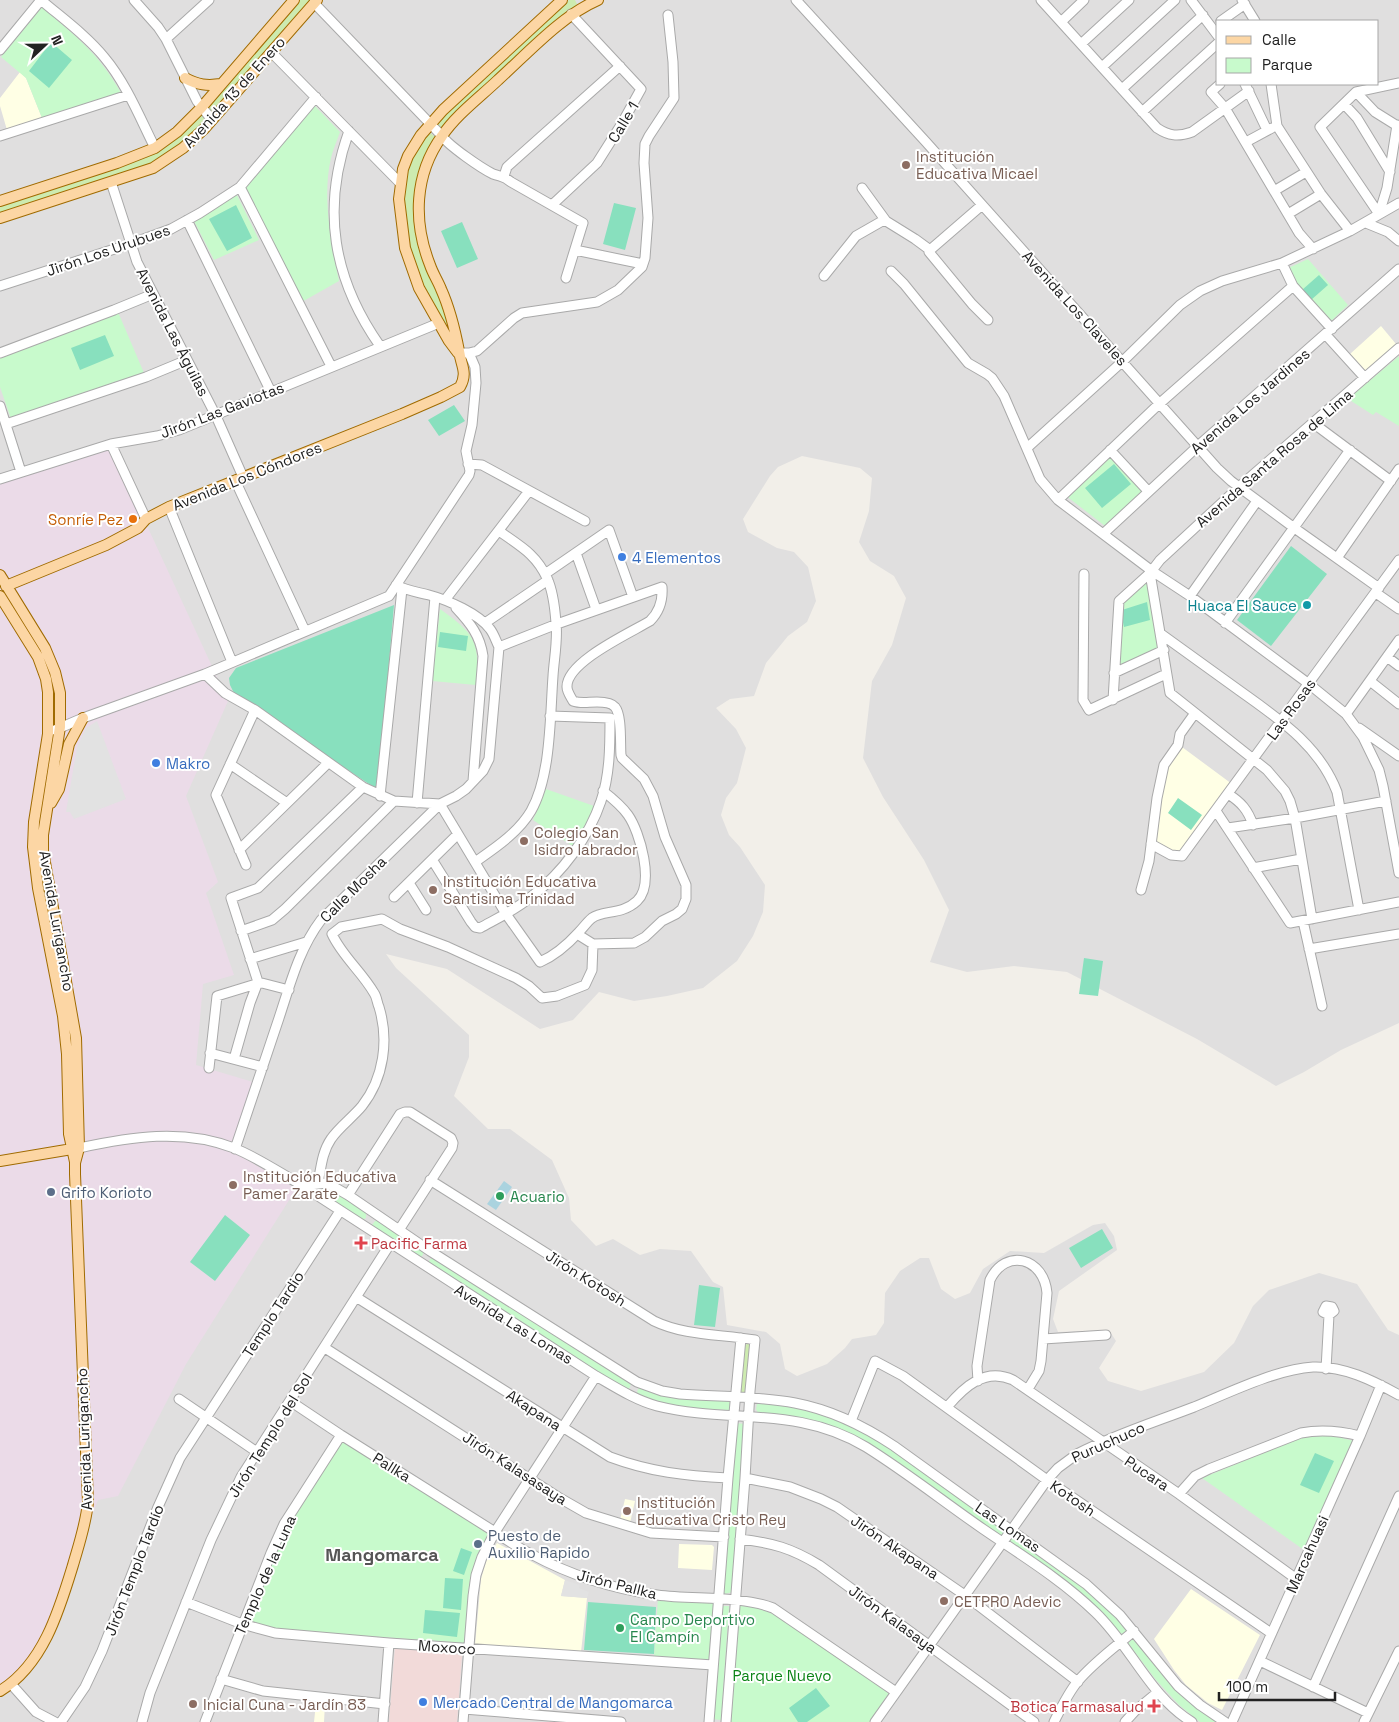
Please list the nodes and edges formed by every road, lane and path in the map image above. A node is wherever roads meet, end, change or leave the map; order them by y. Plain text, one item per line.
1 (41, 0) edge
2 (134, 0) edge
3 (209, 0) edge
4 (294, 0) edge
5 (562, 0) edge
6 (796, 0) edge
7 (1041, 0) edge
8 (1084, 0) edge
9 (1129, 0) edge
10 (1175, 0) edge
11 (1191, 0) edge
12 (590, 1) edge
13 (1244, 2) edge
14 (317, 5) edge
15 (571, 14) junction
16 (668, 15) dead end
17 (1203, 15) junction
18 (1222, 20) edge
19 (1254, 20) edge
20 (1061, 22) junction
21 (1215, 26) edge
22 (166, 39) junction
23 (1082, 44) junction
24 (1216, 45) edge
25 (0, 50) edge
26 (271, 52) junction
27 (620, 66) junction
28 (1102, 67) junction
29 (185, 78) junction
30 (1399, 83) edge
31 (221, 84) junction
32 (1219, 85) edge
33 (1271, 85) edge
34 (1247, 88) edge
35 (1122, 89) junction
36 (1356, 92) junction
37 (128, 95) junction
38 (316, 98) junction
39 (1344, 104) junction
40 (201, 108) junction
41 (1225, 108) junction
42 (1142, 112) junction
43 (212, 120) junction
44 (430, 124) junction
45 (1277, 126) junction
46 (1398, 126) edge
47 (1267, 130) junction
48 (349, 131) junction
49 (0, 136) edge
50 (442, 136) junction
51 (1246, 142) junction
52 (155, 148) junction
53 (1306, 172) junction
54 (1390, 172) junction
55 (504, 176) junction
56 (111, 182) junction
57 (400, 183) junction
58 (240, 187) junction
59 (862, 188) dead end
60 (1274, 191) junction
61 (1321, 194) junction
62 (0, 201) edge
63 (552, 205) junction
64 (982, 205) junction
65 (1398, 205) edge
66 (1288, 214) junction
67 (1379, 214) junction
68 (0, 218) edge
69 (187, 220) junction
70 (884, 220) junction
71 (1366, 223) junction
72 (1350, 231) junction
73 (1399, 240) edge
74 (130, 244) junction
75 (1313, 249) junction
76 (575, 250) junction
77 (930, 250) junction
78 (1282, 263) junction
79 (643, 264) junction
80 (1399, 269) edge
81 (891, 271) dead end
82 (824, 276) dead end
83 (566, 278) dead end
84 (0, 286) edge
85 (1293, 286) junction
86 (153, 294) junction
87 (988, 320) dead end
88 (439, 323) junction
89 (1329, 332) junction
90 (380, 346) junction
91 (1399, 348) edge
92 (0, 353) edge
93 (464, 353) junction
94 (187, 360) junction
95 (1123, 361) junction
96 (331, 366) junction
97 (1365, 378) junction
98 (271, 392) junction
99 (1159, 404) junction
100 (0, 406) edge
101 (216, 416) junction
102 (1313, 423) junction
103 (6, 424) junction
104 (111, 444) junction
105 (1198, 446) junction
106 (1027, 448) junction
107 (1110, 450) junction
108 (1350, 450) junction
109 (468, 464) junction
110 (1399, 469) edge
111 (21, 472) junction
112 (0, 479) edge
113 (239, 479) junction
114 (1391, 481) junction
115 (1239, 487) junction
116 (529, 491) junction
117 (1148, 491) junction
118 (1058, 500) junction
119 (1258, 501) junction
120 (169, 506) junction
121 (146, 518) junction
122 (585, 522) dead end
123 (1293, 527) junction
124 (499, 531) junction
125 (1103, 534) junction
126 (576, 553) junction
127 (1337, 558) junction
128 (1399, 560) edge
129 (1151, 572) junction
130 (1084, 574) dead end
131 (0, 575) edge
132 (546, 577) junction
133 (6, 586) junction
134 (399, 587) junction
135 (1378, 590) junction
136 (0, 596) edge
137 (1190, 596) junction
138 (435, 597) junction
139 (633, 597) junction
140 (448, 602) junction
141 (1399, 609) edge
142 (596, 610) junction
143 (1225, 622) junction
144 (485, 623) junction
145 (556, 624) junction
146 (306, 631) junction
147 (1161, 634) junction
148 (1399, 640) edge
149 (499, 647) junction
150 (1164, 650) junction
151 (1387, 657) junction
152 (232, 662) junction
153 (1399, 666) edge
154 (1114, 673) junction
155 (205, 674) junction
156 (1166, 674) junction
157 (1370, 681) junction
158 (1309, 684) junction
159 (1113, 700) junction
160 (1399, 704) edge
161 (255, 710) junction
162 (1195, 713) junction
163 (1346, 714) junction
164 (550, 716) junction
165 (83, 718) junction
166 (1282, 721) junction
167 (1354, 725) junction
168 (60, 727) junction
169 (48, 734) junction
170 (1399, 756) edge
171 (1254, 759) junction
172 (328, 762) junction
173 (230, 764) junction
174 (473, 781) junction
175 (363, 787) junction
176 (603, 791) junction
177 (1228, 794) junction
178 (380, 796) junction
179 (394, 801) junction
180 (1386, 801) junction
181 (287, 803) junction
182 (417, 803) junction
183 (440, 804) junction
184 (48, 808) junction
185 (1216, 810) junction
186 (1341, 810) junction
187 (1295, 818) junction
188 (1253, 825) junction
189 (1228, 828) junction
190 (458, 834) junction
191 (1151, 844) junction
192 (240, 850) junction
193 (1398, 858) edge
194 (1301, 859) junction
195 (433, 861) junction
196 (475, 862) junction
197 (246, 866) dead end
198 (1253, 868) junction
199 (1399, 873) edge
200 (409, 883) junction
201 (1141, 890) dead end
202 (394, 898) dead end
203 (1399, 902) edge
204 (426, 910) dead end
205 (1359, 910) junction
206 (506, 914) junction
207 (1308, 920) junction
208 (242, 931) junction
209 (52, 934) junction
210 (577, 934) junction
211 (1399, 934) edge
212 (306, 942) junction
213 (593, 944) junction
214 (1309, 949) junction
215 (250, 959) junction
216 (257, 983) junction
217 (289, 990) junction
218 (1322, 1006) dead end
219 (210, 1053) junction
220 (234, 1059) junction
221 (263, 1067) junction
222 (209, 1068) dead end
223 (75, 1149) junction
224 (235, 1149) junction
225 (0, 1160) edge
226 (430, 1180) junction
227 (298, 1183) junction
228 (318, 1183) junction
229 (348, 1195) junction
230 (340, 1211) junction
231 (373, 1213) junction
232 (364, 1227) junction
233 (399, 1230) junction
234 (390, 1244) junction
235 (430, 1251) junction
236 (422, 1265) junction
237 (356, 1297) junction
238 (1329, 1316) dead end
239 (1106, 1335) dead end
240 (742, 1338) junction
241 (1043, 1338) junction
242 (325, 1348) junction
243 (1326, 1369) junction
244 (596, 1376) junction
245 (978, 1381) junction
246 (637, 1382) junction
247 (1381, 1385) junction
248 (1028, 1389) junction
249 (631, 1395) junction
250 (1399, 1395) edge
251 (736, 1398) junction
252 (750, 1399) junction
253 (179, 1400) dead end
254 (290, 1400) junction
255 (947, 1407) junction
256 (734, 1415) junction
257 (749, 1416) junction
258 (205, 1417) junction
259 (851, 1421) junction
260 (562, 1428) junction
261 (341, 1435) junction
262 (1360, 1436) junction
263 (1102, 1443) junction
264 (258, 1452) junction
265 (530, 1478) junction
266 (728, 1478) junction
267 (745, 1478) junction
268 (1047, 1480) junction
269 (1179, 1494) junction
270 (1399, 1496) edge
271 (1011, 1530) junction
272 (495, 1532) junction
273 (724, 1537) junction
274 (740, 1539) junction
275 (1003, 1543) junction
276 (1295, 1578) junction
277 (966, 1596) junction
278 (719, 1600) junction
279 (735, 1600) junction
280 (186, 1602) junction
281 (242, 1624) junction
282 (1134, 1631) junction
283 (1272, 1633) junction
284 (1121, 1642) junction
285 (389, 1643) junction
286 (930, 1646) junction
287 (470, 1648) junction
288 (1399, 1651) edge
289 (1260, 1662) junction
290 (714, 1665) junction
291 (221, 1679) junction
292 (1078, 1682) junction
293 (11, 1684) junction
294 (1313, 1687) junction
295 (0, 1691) edge
296 (896, 1692) junction
297 (1158, 1692) junction
298 (384, 1704) junction
299 (464, 1709) junction
300 (1368, 1713) junction
301 (55, 1722) edge
302 (61, 1722) edge
303 (142, 1722) edge
304 (205, 1722) edge
305 (383, 1722) edge
306 (463, 1722) edge
307 (621, 1722) edge
308 (709, 1722) edge
309 (726, 1722) edge
310 (876, 1722) edge
311 (1034, 1722) edge
312 (1054, 1722) edge
313 (1125, 1722) edge
314 (1192, 1722) edge
315 (1225, 1722) edge
316 (1232, 1722) edge
317 (1364, 1722) edge

1 - 25 street
1 - 37 street
2 - 22 street
3 - 22 street
4 - 31 main road, Avenida 13 de Enero
5 - 44 main road
6 - 64 street, Avenida Los Claveles
7 - 20 street
8 - 20 street
9 - 23 street
10 - 28 street
11 - 17 street
12 - 15 main road
13 - 18 street
13 - 19 street
14 - 26 main road, Avenida 13 de Enero
14 - 44 street
15 - 27 street, Calle 1
15 - 50 main road
16 - 79 street
17 - 21 street
17 - 35 street
20 - 23 street
22 - 29 street
23 - 28 street
24 - 42 street
26 - 38 street
26 - 43 main road, Avenida 13 de Enero
27 - 55 street
27 - 63 street, Calle 1
28 - 35 street
29 - 31 main road
29 - 40 street
30 - 36 street
31 - 40 main road, Avenida 13 de Enero
32 - 41 street
33 - 45 street
34 - 41 street
34 - 47 street
35 - 42 street
36 - 39 street
36 - 46 street
37 - 49 street
37 - 52 street
38 - 48 street
38 - 58 street, Jirón Los Urubues
39 - 54 street
39 - 67 street
40 - 43 street
40 - 52 main road, Avenida 13 de Enero
41 - 42 street
41 - 51 street
43 - 56 main road, Avenida 13 de Enero
44 - 50 street
44 - 57 main road
45 - 47 street
45 - 53 street
46 - 54 street
47 - 51 street
48 - 57 street
48 - 90 street
50 - 55 street
50 - 93 main road
51 - 60 street
52 - 62 main road, Avenida 13 de Enero
53 - 60 street
53 - 61 street
54 - 67 street
55 - 63 street
56 - 68 main road, Avenida 13 de Enero
56 - 74 street, Avenida Las Águilas
57 - 88 main road
58 - 69 street, Jirón Los Urubues
58 - 96 street
59 - 70 street
60 - 66 street
61 - 66 street
61 - 72 street
63 - 76 street
64 - 77 street
64 - 95 street, Avenida Los Claveles
65 - 67 street
66 - 75 street
67 - 71 street
69 - 74 street, Jirón Los Urubues
69 - 98 street
70 - 77 street
70 - 82 street
71 - 72 street
71 - 73 street
72 - 75 street
74 - 84 street, Jirón Los Urubues
74 - 86 street, Avenida Las Águilas
75 - 78 street
76 - 79 street
76 - 83 street
77 - 87 street
78 - 85 street
78 - 95 street
79 - 93 street
80 - 89 street, Avenida Los Jardines
81 - 106 street
85 - 89 street
85 - 99 street
86 - 92 street
86 - 94 street, Avenida Las Águilas
88 - 90 street, Jirón Las Gaviotas
88 - 93 main road
89 - 97 street
89 - 105 street, Avenida Los Jardines
90 - 96 street, Jirón Las Gaviotas
91 - 97 street, Avenida Santa Rosa de Lima
93 - 109 street
93 - 113 main road, Avenida Los Cóndores
94 - 101 street, Avenida Las Águilas
94 - 103 street
95 - 99 street, Avenida Los Claveles
95 - 106 street
96 - 98 street, Jirón Las Gaviotas
97 - 102 street, Avenida Santa Rosa de Lima
98 - 101 street, Jirón Las Gaviotas
99 - 105 street, Avenida Los Claveles
99 - 107 street
100 - 103 street
101 - 104 street, Jirón Las Gaviotas
101 - 113 street, Avenida Las Águilas
102 - 108 street
102 - 115 street, Avenida Santa Rosa de Lima
103 - 111 street
104 - 111 street, Jirón Las Gaviotas
104 - 121 street
105 - 115 street, Avenida Los Claveles
105 - 117 street, Avenida Los Jardines
106 - 118 street
107 - 117 street
107 - 118 street
108 - 114 street
108 - 123 street
109 - 116 street
109 - 134 street
110 - 114 street
111 - 112 street, Jirón Las Gaviotas
113 - 120 main road, Avenida Los Cóndores
113 - 146 street, Avenida Las Águilas
114 - 127 street
115 - 119 street, Avenida Los Claveles
115 - 129 street, Avenida Santa Rosa de Lima
116 - 122 street
116 - 124 street
117 - 125 street, Avenida Los Jardines
118 - 125 street
119 - 123 street, Avenida Los Claveles
119 - 137 street
120 - 121 main road, Avenida Los Cóndores
120 - 152 street
121 - 133 main road, Avenida Los Cóndores
123 - 127 street, Avenida Los Claveles
123 - 143 street
124 - 132 street
124 - 140 street
125 - 129 street
126 - 132 street
126 - 139 street
126 - 142 street
127 - 135 street, Avenida Los Claveles
128 - 135 street, Las Rosas
129 - 137 street
129 - 147 street
129 - 154 street, Avenida Santa Rosa de Lima
130 - 159 street
131 - 133 main road, Avenida Lurigancho
132 - 144 street
132 - 145 street
133 - 168 main road, Avenida Lurigancho
134 - 138 street
134 - 146 street
134 - 178 street
135 - 141 street, Avenida Los Claveles
135 - 158 street, Las Rosas
136 - 169 main road, Avenida Lurigancho
137 - 143 street
138 - 140 street
138 - 182 street
139 - 142 street
139 - 213 street
140 - 144 street
140 - 174 street
142 - 145 street
143 - 158 street
144 - 149 street
145 - 149 street
145 - 164 street
146 - 152 street
147 - 150 street
147 - 166 street
148 - 151 street
149 - 174 street, Calle Mosha
150 - 154 street
150 - 156 street
151 - 153 street
151 - 157 street
152 - 155 street
154 - 159 street, Avenida Santa Rosa de Lima
155 - 161 street
155 - 165 street
156 - 159 street
156 - 162 street
157 - 160 street
157 - 163 street
158 - 163 street
158 - 166 street, Las Rosas
161 - 172 street
161 - 173 street
162 - 171 street
162 - 191 street
163 - 167 street
164 - 176 street
164 - 196 street
165 - 168 street
165 - 184 main road
166 - 171 street, Las Rosas
166 - 186 street
167 - 170 street
167 - 180 street
168 - 169 street
168 - 184 main road, Avenida Lurigancho
169 - 209 main road, Avenida Lurigancho
171 - 177 street, Las Rosas
171 - 187 street
172 - 175 street
172 - 181 street
173 - 181 street
173 - 192 street
174 - 183 street, Calle Mosha
175 - 178 street
175 - 208 street
176 - 206 street
176 - 210 street
177 - 185 street, Las Rosas
177 - 188 street
178 - 179 street
179 - 182 street
179 - 208 street
180 - 186 street
180 - 193 street
181 - 192 street
182 - 183 street
183 - 190 street
183 - 212 street, Calle Mosha
184 - 209 main road, Avenida Lurigancho
185 - 189 street
185 - 191 street, Las Rosas
186 - 187 street
186 - 205 street
187 - 188 street
187 - 194 street
188 - 189 street
189 - 198 street
190 - 195 street
190 - 196 street
191 - 201 street
192 - 197 street
193 - 199 street
194 - 198 street
194 - 207 street
195 - 200 street
195 - 206 street
196 - 206 street
198 - 207 street
200 - 202 street
200 - 204 street
203 - 205 street
205 - 207 street
206 - 210 street
207 - 214 street
208 - 215 street
209 - 223 main road, Avenida Lurigancho
210 - 213 street
211 - 214 street
212 - 215 street
212 - 217 street, Calle Mosha
213 - 228 street
214 - 218 street
215 - 216 street
216 - 217 street
216 - 219 street
216 - 220 street
217 - 221 street, Calle Mosha
219 - 220 street
219 - 222 street
220 - 221 street
221 - 224 street, Calle Mosha
223 - 224 street, Avenida Las Lomas
223 - 225 main road, Avenida Las Lomas
223 - 293 main road, Avenida Lurigancho
224 - 227 street, Avenida Las Lomas
226 - 229 street
226 - 233 street
226 - 240 street, Jirón Kotosh
227 - 228 street, Avenida Las Lomas
227 - 230 street, Avenida Las Lomas
228 - 229 street, Avenida Las Lomas
229 - 231 street, Avenida Las Lomas
230 - 232 street, Avenida Las Lomas
230 - 258 street, Templo Tardio
231 - 232 street
231 - 233 street, Avenida Las Lomas
232 - 234 street, Avenida Las Lomas
233 - 235 street, Avenida Las Lomas
234 - 236 street, Avenida Las Lomas
234 - 237 street, Jirón Templo del Sol
235 - 236 street
235 - 246 street, Avenida Las Lomas
236 - 244 street, Avenida Las Lomas
237 - 242 street, Jirón Templo del Sol
237 - 260 street, Akapana
238 - 243 street
239 - 241 street
240 - 251 street
240 - 252 street, Jirón Kotosh
241 - 245 street
241 - 248 street
242 - 254 street, Jirón Templo del Sol
242 - 265 street, Jirón Kalasasaya
243 - 247 street, Puruchuco
243 - 263 street, Puruchuco
244 - 249 street, Avenida Las Lomas
244 - 260 street
245 - 248 street, Pucara
245 - 255 street, Pucara
246 - 249 street
246 - 251 street, Avenida Las Lomas
247 - 250 street, Puruchuco
247 - 262 street, Marcahuasi
248 - 263 street, Pucara
249 - 256 street, Avenida Las Lomas
251 - 252 street, Avenida Las Lomas
251 - 256 street
252 - 257 street
252 - 259 street, Las Lomas
253 - 258 street
254 - 261 street, Pallka
254 - 264 street, Jirón Templo del Sol
255 - 259 street, Kotosh
255 - 268 street, Kotosh
256 - 257 street, Avenida Las Lomas
256 - 266 street
257 - 267 street
257 - 275 street, Las Lomas
258 - 264 street
258 - 302 street, Jirón Templo Tardío
259 - 271 street, Las Lomas
260 - 265 street
260 - 266 street, Akapana
261 - 272 street, Pallka
261 - 281 street, Templo de la Luna
262 - 269 street
262 - 276 street, Marcahuasi
263 - 268 street, Puruchuco
263 - 269 street, Pucara
264 - 280 street, Jirón Templo del Sol
265 - 272 street
265 - 273 street, Jirón Kalasasaya
266 - 273 street
267 - 274 street
267 - 277 street, Jirón Akapana
268 - 271 street, Puruchuco
268 - 283 street, Kotosh
269 - 276 street, Pucara
270 - 294 street
271 - 275 street, Puruchuco
271 - 282 street, Las Lomas
272 - 278 street, Jirón Pallka
272 - 287 street
273 - 278 street
274 - 279 street
274 - 286 street, Jirón Kalasaya
275 - 277 street, Puruchuco
275 - 284 street, Las Lomas
276 - 283 street, Marcahuasi
277 - 286 street, Puruchuco
277 - 292 street, Jirón Akapana
278 - 279 street
278 - 290 street
279 - 296 street
279 - 309 street
280 - 281 street, Moxoco
280 - 303 street, Jirón Templo del Sol
281 - 285 street, Moxoco
281 - 291 street, Templo de la Luna
282 - 284 street
282 - 315 street, Las Lomas
283 - 289 street, Marcahuasi
284 - 292 street
284 - 297 street, Las Lomas
285 - 287 street, Moxoco
285 - 298 street
286 - 296 street, Puruchuco
286 - 311 street, Jirón Kalasaya
287 - 290 street, Moxoco
287 - 299 street
288 - 300 street
289 - 294 street
289 - 316 street, Marcahuasi
290 - 308 street
291 - 298 street
291 - 304 street, Templo de la Luna
292 - 312 street
293 - 295 main road, Avenida Lurigancho
293 - 301 street
294 - 300 street
296 - 310 street, Puruchuco
297 - 313 street
297 - 314 street, Las Lomas
298 - 305 street
299 - 306 street
299 - 307 street
300 - 317 street

